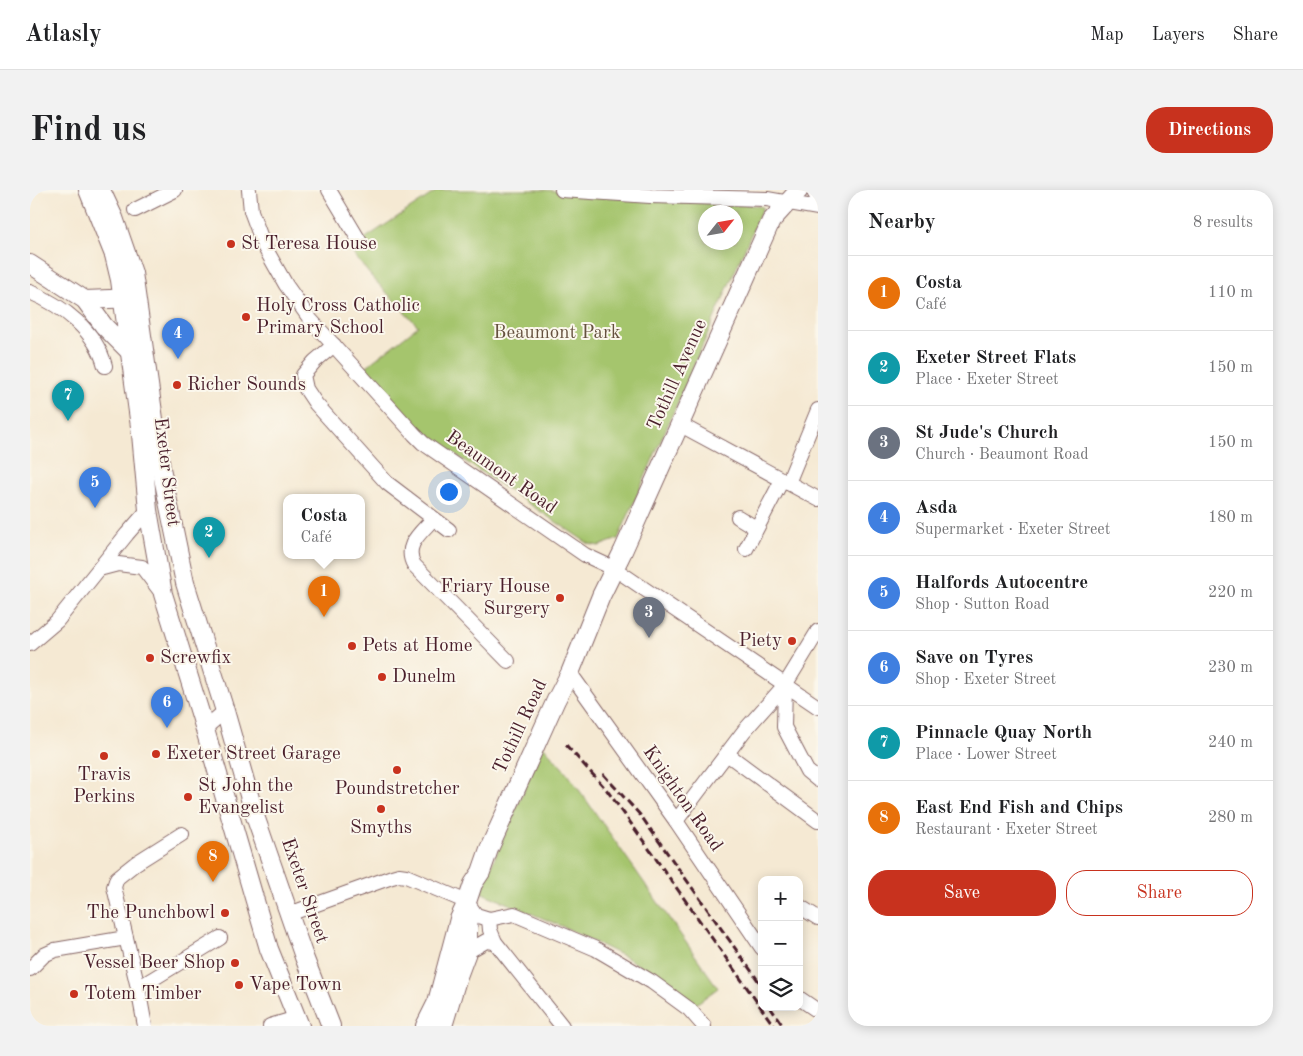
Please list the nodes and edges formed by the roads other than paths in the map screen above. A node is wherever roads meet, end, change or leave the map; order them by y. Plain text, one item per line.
1 (88, 190) edge
2 (101, 190) edge
3 (175, 190) edge
4 (249, 190) edge
5 (329, 190) edge
6 (562, 190) edge
7 (813, 190) edge
8 (793, 196) edge
9 (818, 199) edge
10 (818, 208) edge
11 (135, 210) dead end
12 (360, 242) dead end
13 (30, 264) edge
14 (30, 292) edge
15 (130, 299) junction
16 (85, 300) junction
17 (334, 346) junction
18 (129, 351) junction
19 (105, 366) dead end
20 (818, 410) edge
21 (679, 424) junction
22 (161, 468) junction
23 (785, 481) junction
24 (818, 499) edge
25 (148, 510) junction
26 (738, 517) dead end
27 (433, 519) junction
28 (756, 528) junction
29 (449, 530) dead end
30 (746, 549) dead end
31 (99, 569) junction
32 (615, 569) junction
33 (163, 594) junction
34 (817, 632) edge
35 (30, 644) edge
36 (508, 661) dead end
37 (570, 673) junction
38 (784, 684) junction
39 (818, 707) edge
40 (225, 711) junction
41 (204, 729) junction
42 (727, 754) junction
43 (818, 780) edge
44 (676, 821) junction
45 (818, 822) edge
46 (182, 834) dead end
47 (467, 902) junction
48 (803, 909) edge
49 (289, 914) junction
50 (818, 918) edge
51 (489, 919) junction
52 (126, 938) junction
53 (220, 938) dead end
54 (758, 938) edge
55 (495, 942) junction
56 (468, 952) junction
57 (30, 969) edge
58 (138, 988) junction
59 (803, 1001) edge
60 (818, 1011) edge
61 (299, 1022) edge
62 (144, 1026) edge
63 (270, 1026) edge
64 (331, 1026) edge
65 (425, 1026) edge
66 (443, 1026) edge
67 (562, 1026) edge
68 (704, 1026) edge

1 - 15 main road, Exeter Street
2 - 15 main road, Exeter Street
3 - 11 street
4 - 17 street, Beaumont Road
5 - 12 street
6 - 8 street
7 - 9 street
8 - 10 street
8 - 21 main road, Tothill Avenue
13 - 16 main road
14 - 19 street
15 - 16 main road
15 - 18 main road, Exeter Street
15 - 22 main road, Exeter Street
16 - 18 main road
17 - 27 street
17 - 32 street, Beaumont Road
18 - 25 main road, Exeter Street
20 - 23 street
21 - 23 street
21 - 32 main road, Tothill Avenue
22 - 25 main road
22 - 40 main road, Exeter Street
23 - 24 street
23 - 28 street
25 - 31 street
25 - 33 main road, Exeter Street
26 - 28 street
27 - 29 street
27 - 36 street
28 - 30 street
31 - 33 street
31 - 35 street
32 - 37 main road, Tothill Road
32 - 38 street, Beaumont Road
33 - 41 main road, Exeter Street
34 - 38 street
37 - 44 street, Knighton Road
37 - 47 main road, Tothill Road
38 - 39 street, Beaumont Road
38 - 42 street
38 - 43 street
40 - 41 street
40 - 49 main road, Exeter Street
41 - 61 main road, Exeter Street
42 - 44 street
42 - 45 street
44 - 54 street, Knighton Road
46 - 52 street
47 - 49 street
47 - 51 street
47 - 56 main road, Tothill Road
47 - 65 main road, Tothill Road
48 - 50 street
49 - 64 main road, Exeter Street
51 - 55 street
51 - 68 street
52 - 57 street
52 - 58 street
53 - 58 street
55 - 56 street
55 - 67 street
56 - 66 main road, Tothill Road
58 - 62 street
59 - 60 street
61 - 63 street

